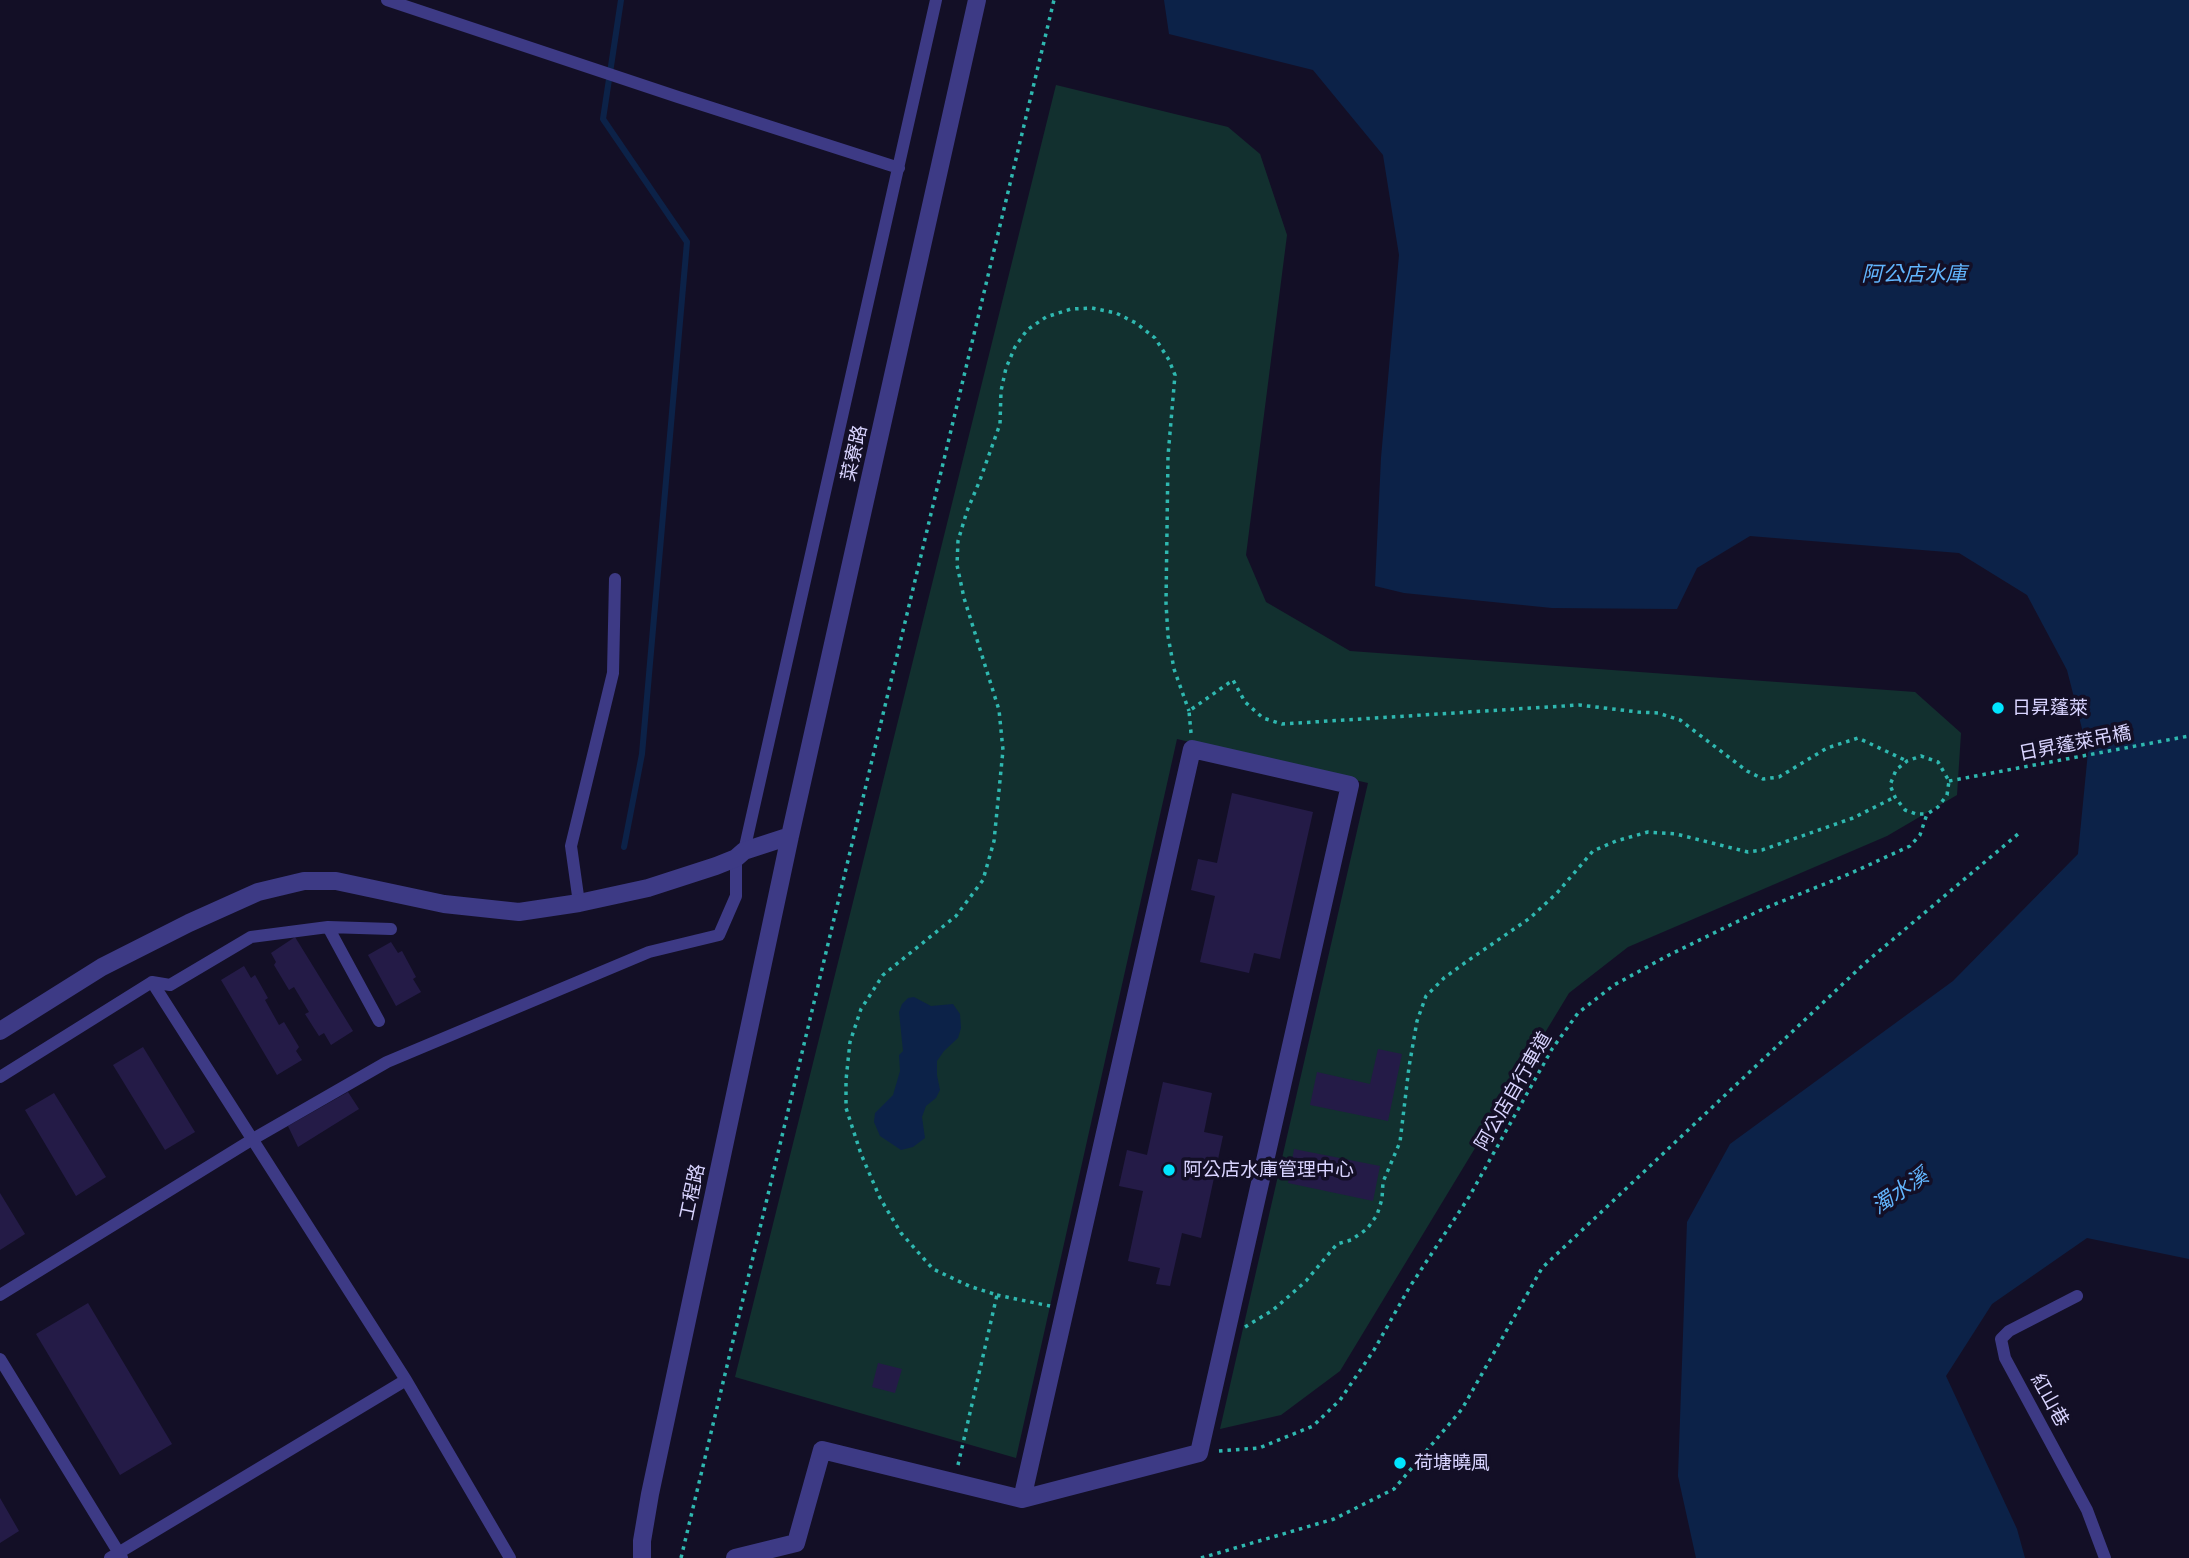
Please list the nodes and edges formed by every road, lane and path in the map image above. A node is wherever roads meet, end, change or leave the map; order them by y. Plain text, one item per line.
1 (387, 0) edge
2 (936, 0) edge
3 (977, 0) edge
4 (1054, 0) edge
5 (898, 168) junction
6 (615, 579) dead end
7 (1189, 711) junction
8 (2189, 736) edge
9 (1192, 749) junction
10 (1907, 761) junction
11 (1949, 781) junction
12 (1895, 797) junction
13 (1927, 814) junction
14 (2018, 834) dead end
15 (790, 836) junction
16 (740, 855) junction
17 (579, 903) junction
18 (328, 927) junction
19 (391, 929) dead end
20 (152, 982) junction
21 (379, 1021) dead end
22 (0, 1031) edge
23 (0, 1077) edge
24 (253, 1139) junction
25 (0, 1295) edge
26 (997, 1295) junction
27 (2077, 1296) dead end
28 (1066, 1309) junction
29 (1225, 1336) junction
30 (0, 1359) edge
31 (406, 1380) junction
32 (1199, 1453) junction
33 (954, 1481) junction
34 (1022, 1499) junction
35 (117, 1556) edge
36 (510, 1558) edge
37 (642, 1558) edge
38 (681, 1558) edge
39 (735, 1558) edge
40 (1201, 1558) edge
41 (2105, 1558) edge

1 - 5 lane
2 - 5 lane
3 - 15 street, 菜寮路
4 - 38 path
5 - 16 lane
6 - 17 lane
7 - 9 path
7 - 10 path
7 - 26 path
8 - 11 path, 日昇蓬萊吊橋
9 - 28 street
9 - 29 street
10 - 11 path
10 - 12 path
11 - 13 path, 阿公店自行車道
12 - 13 path
12 - 29 path
13 - 32 path, 阿公店自行車道
14 - 40 path
15 - 16 street
15 - 37 street, 工程路
16 - 17 street
16 - 24 lane
17 - 22 street
18 - 19 lane
18 - 20 lane
18 - 21 lane
20 - 23 lane
20 - 24 lane
24 - 25 lane
24 - 31 lane
26 - 28 path
26 - 33 path
27 - 41 lane, 紅山巷
28 - 34 street
29 - 32 street
30 - 35 lane
31 - 35 lane
31 - 36 lane
32 - 34 street
33 - 34 street
33 - 39 street

